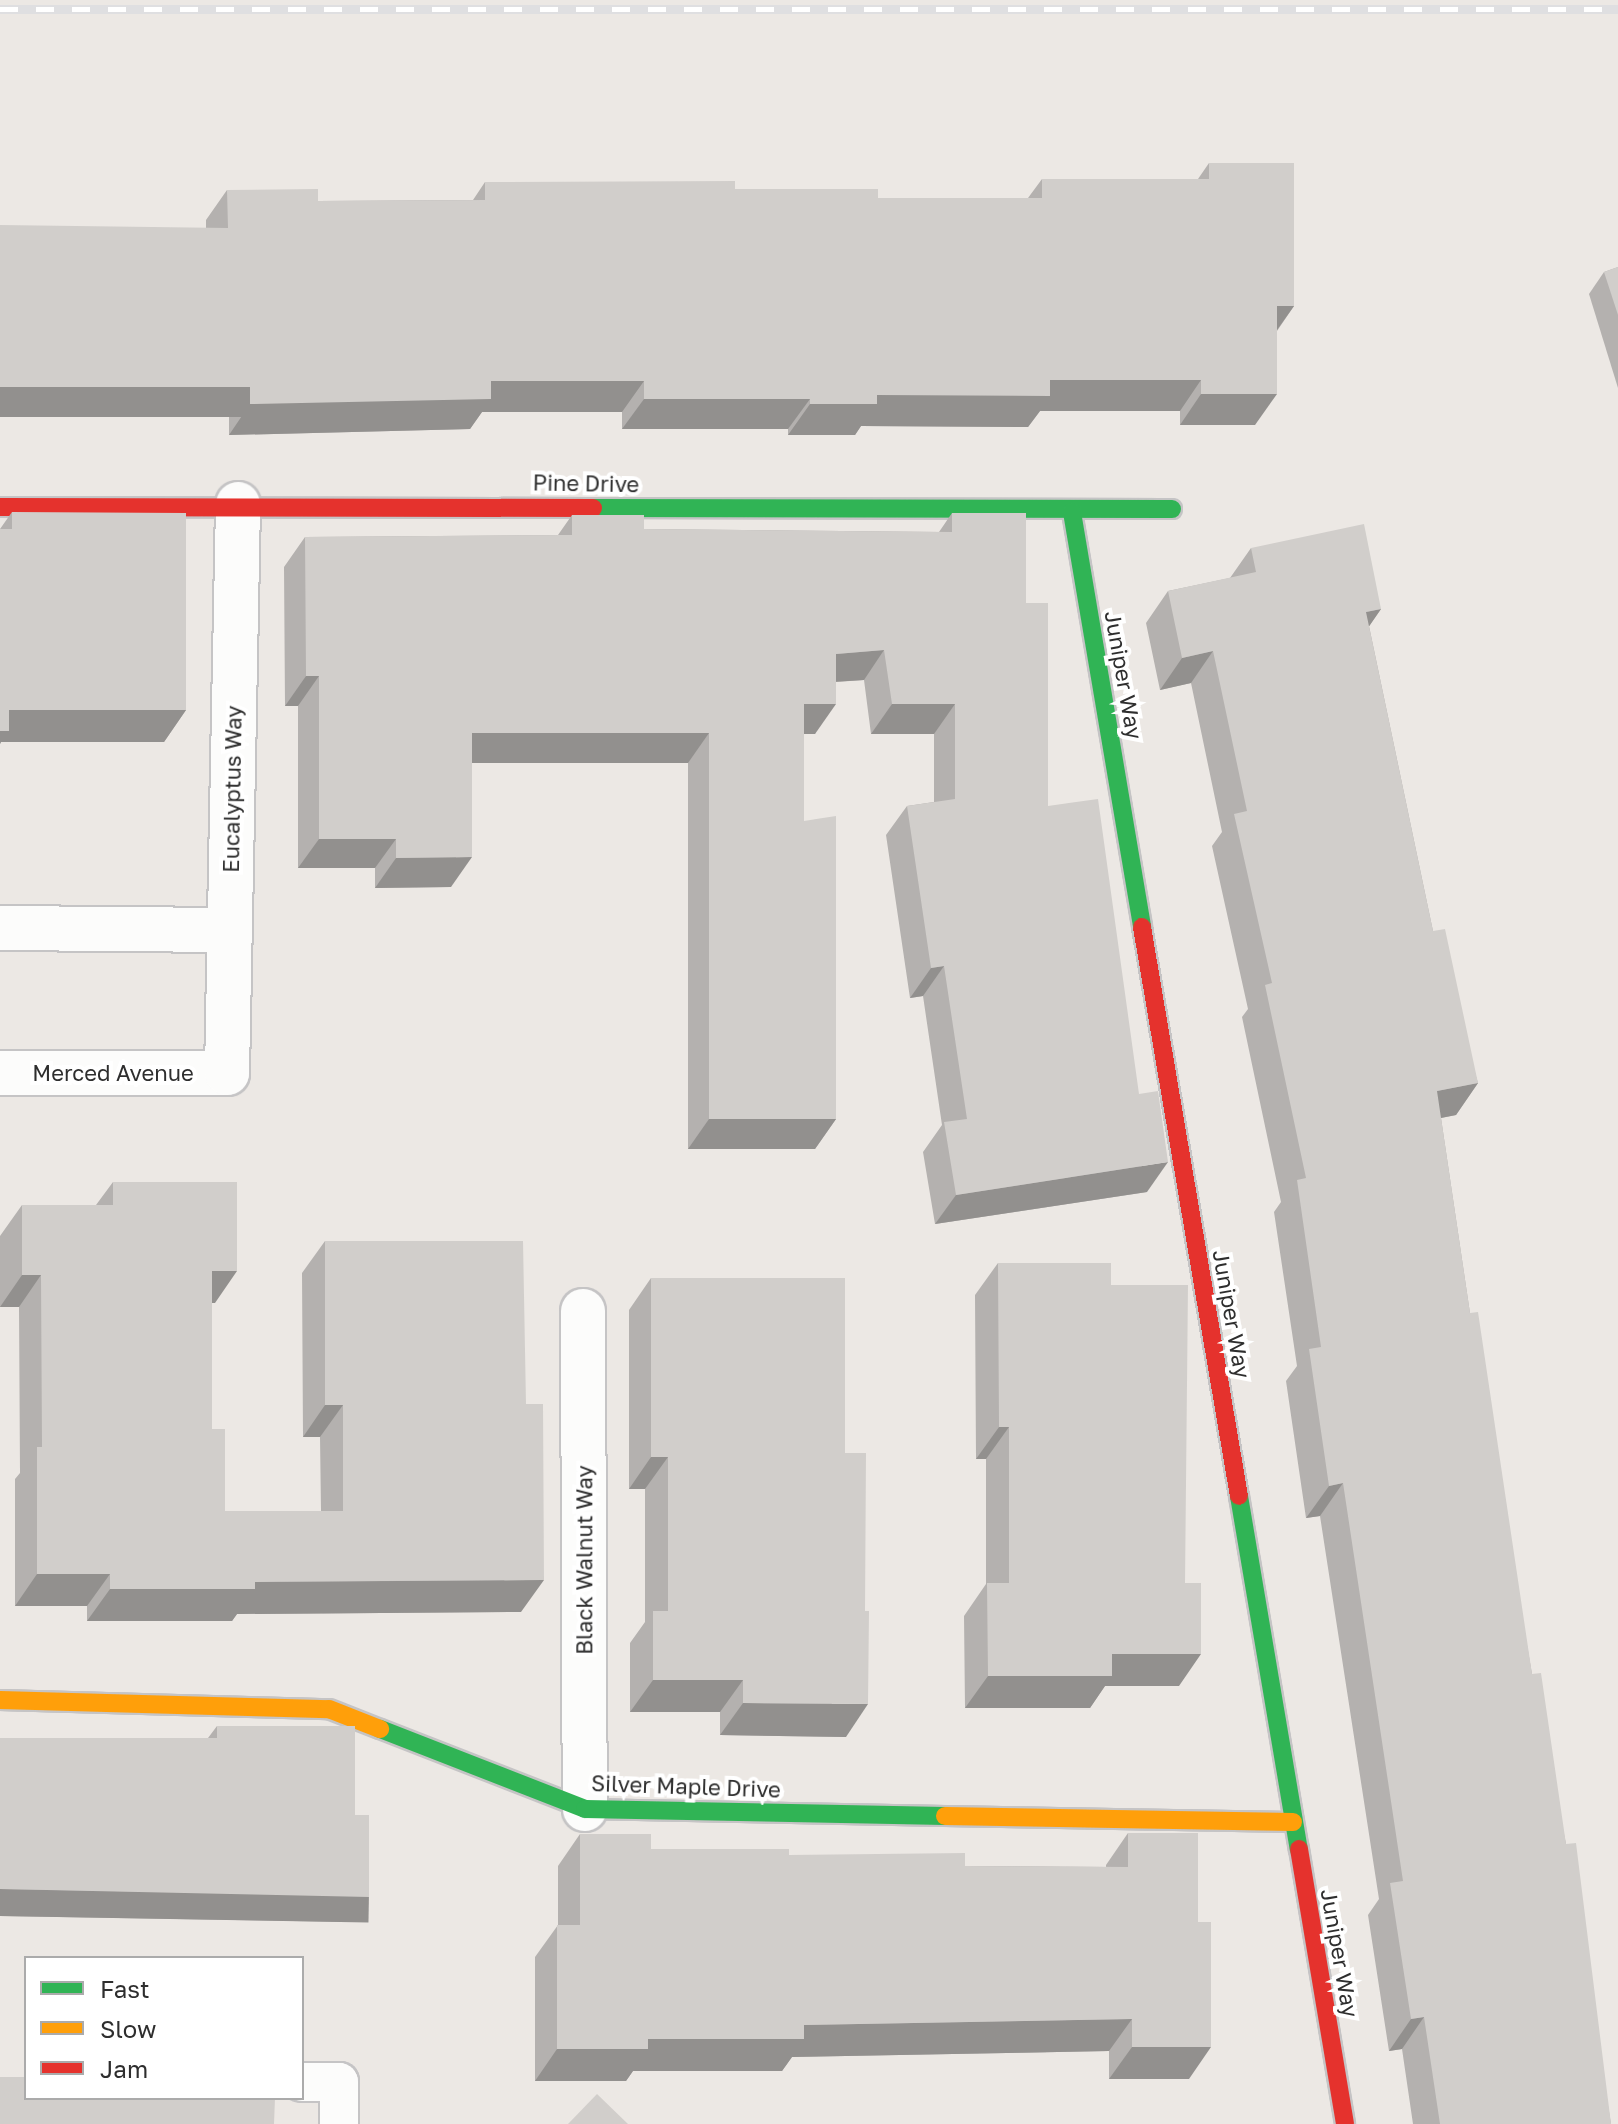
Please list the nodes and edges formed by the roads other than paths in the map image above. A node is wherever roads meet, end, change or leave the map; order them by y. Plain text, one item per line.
1 (238, 504) junction
2 (0, 507) edge
3 (1172, 509) dead end
4 (1072, 512) junction
5 (0, 928) edge
6 (230, 930) junction
7 (0, 1073) edge
8 (227, 1073) joint
9 (583, 1311) dead end
10 (0, 1700) edge
11 (585, 1809) junction
12 (1293, 1822) junction
13 (304, 2082) edge
14 (339, 2124) edge
15 (1345, 2124) edge

1 - 2 street, Pine Drive
1 - 4 street, Pine Drive
1 - 6 street, Eucalyptus Way
3 - 4 street, Pine Drive
4 - 12 street, Juniper Way
5 - 6 street
6 - 8 street, Eucalyptus Way
7 - 8 street, Merced Avenue
9 - 11 street, Black Walnut Way
10 - 11 street, Silver Maple Drive
11 - 12 street, Silver Maple Drive
12 - 15 street, Juniper Way
13 - 14 lane

